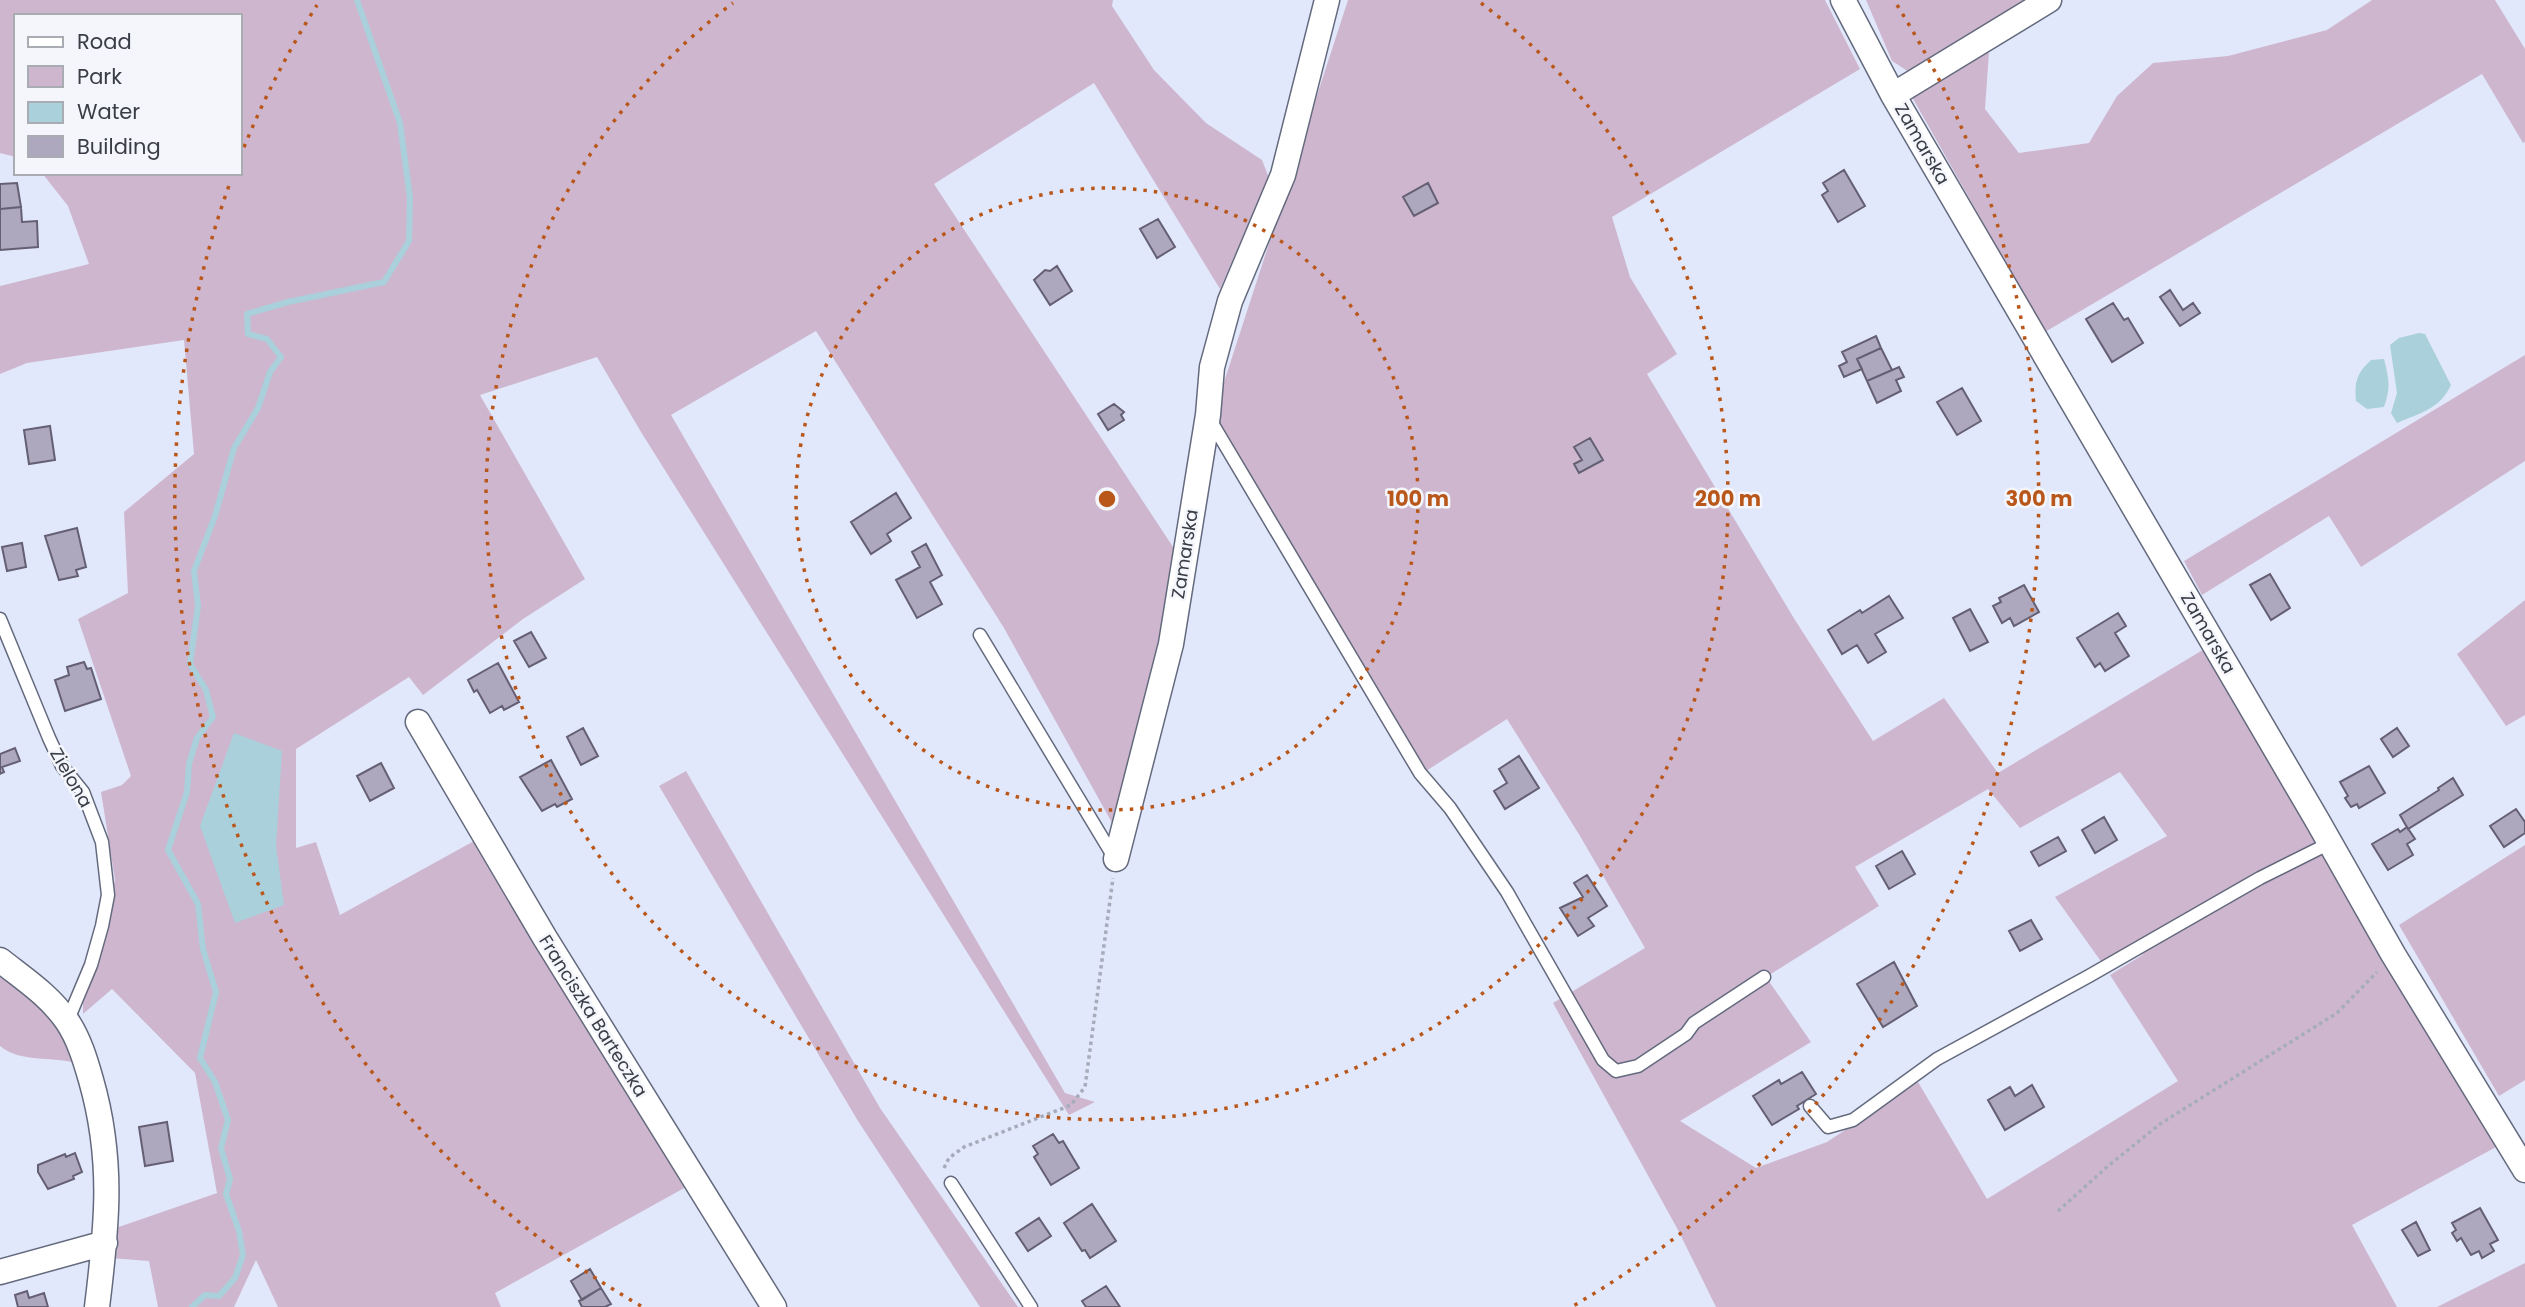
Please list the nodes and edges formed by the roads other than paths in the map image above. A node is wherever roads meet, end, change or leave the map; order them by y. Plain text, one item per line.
1 (1327, 0) edge
2 (1843, 0) edge
3 (2049, 0) edge
4 (1893, 95) junction
5 (1208, 415) junction
6 (0, 619) edge
7 (980, 635) dead end
8 (418, 722) dead end
9 (2330, 843) junction
10 (1116, 859) joint
11 (0, 960) edge
12 (1764, 977) dead end
13 (67, 1022) junction
14 (1810, 1106) dead end
15 (2525, 1170) edge
16 (951, 1183) road end
17 (105, 1243) junction
18 (0, 1272) edge
19 (97, 1307) edge
20 (775, 1307) edge
21 (1031, 1307) edge

1 - 5 street, Zamarska
2 - 4 street, Zamarska
3 - 4 street, Zamarska
4 - 9 street, Zamarska
5 - 10 street, Zamarska
5 - 12 lane
6 - 13 lane, Zielona
7 - 10 lane
8 - 20 street, Franciszka Barteczka
9 - 14 lane
9 - 15 street, Zamarska
11 - 13 street
13 - 17 street
16 - 21 lane
17 - 18 street
17 - 19 street

